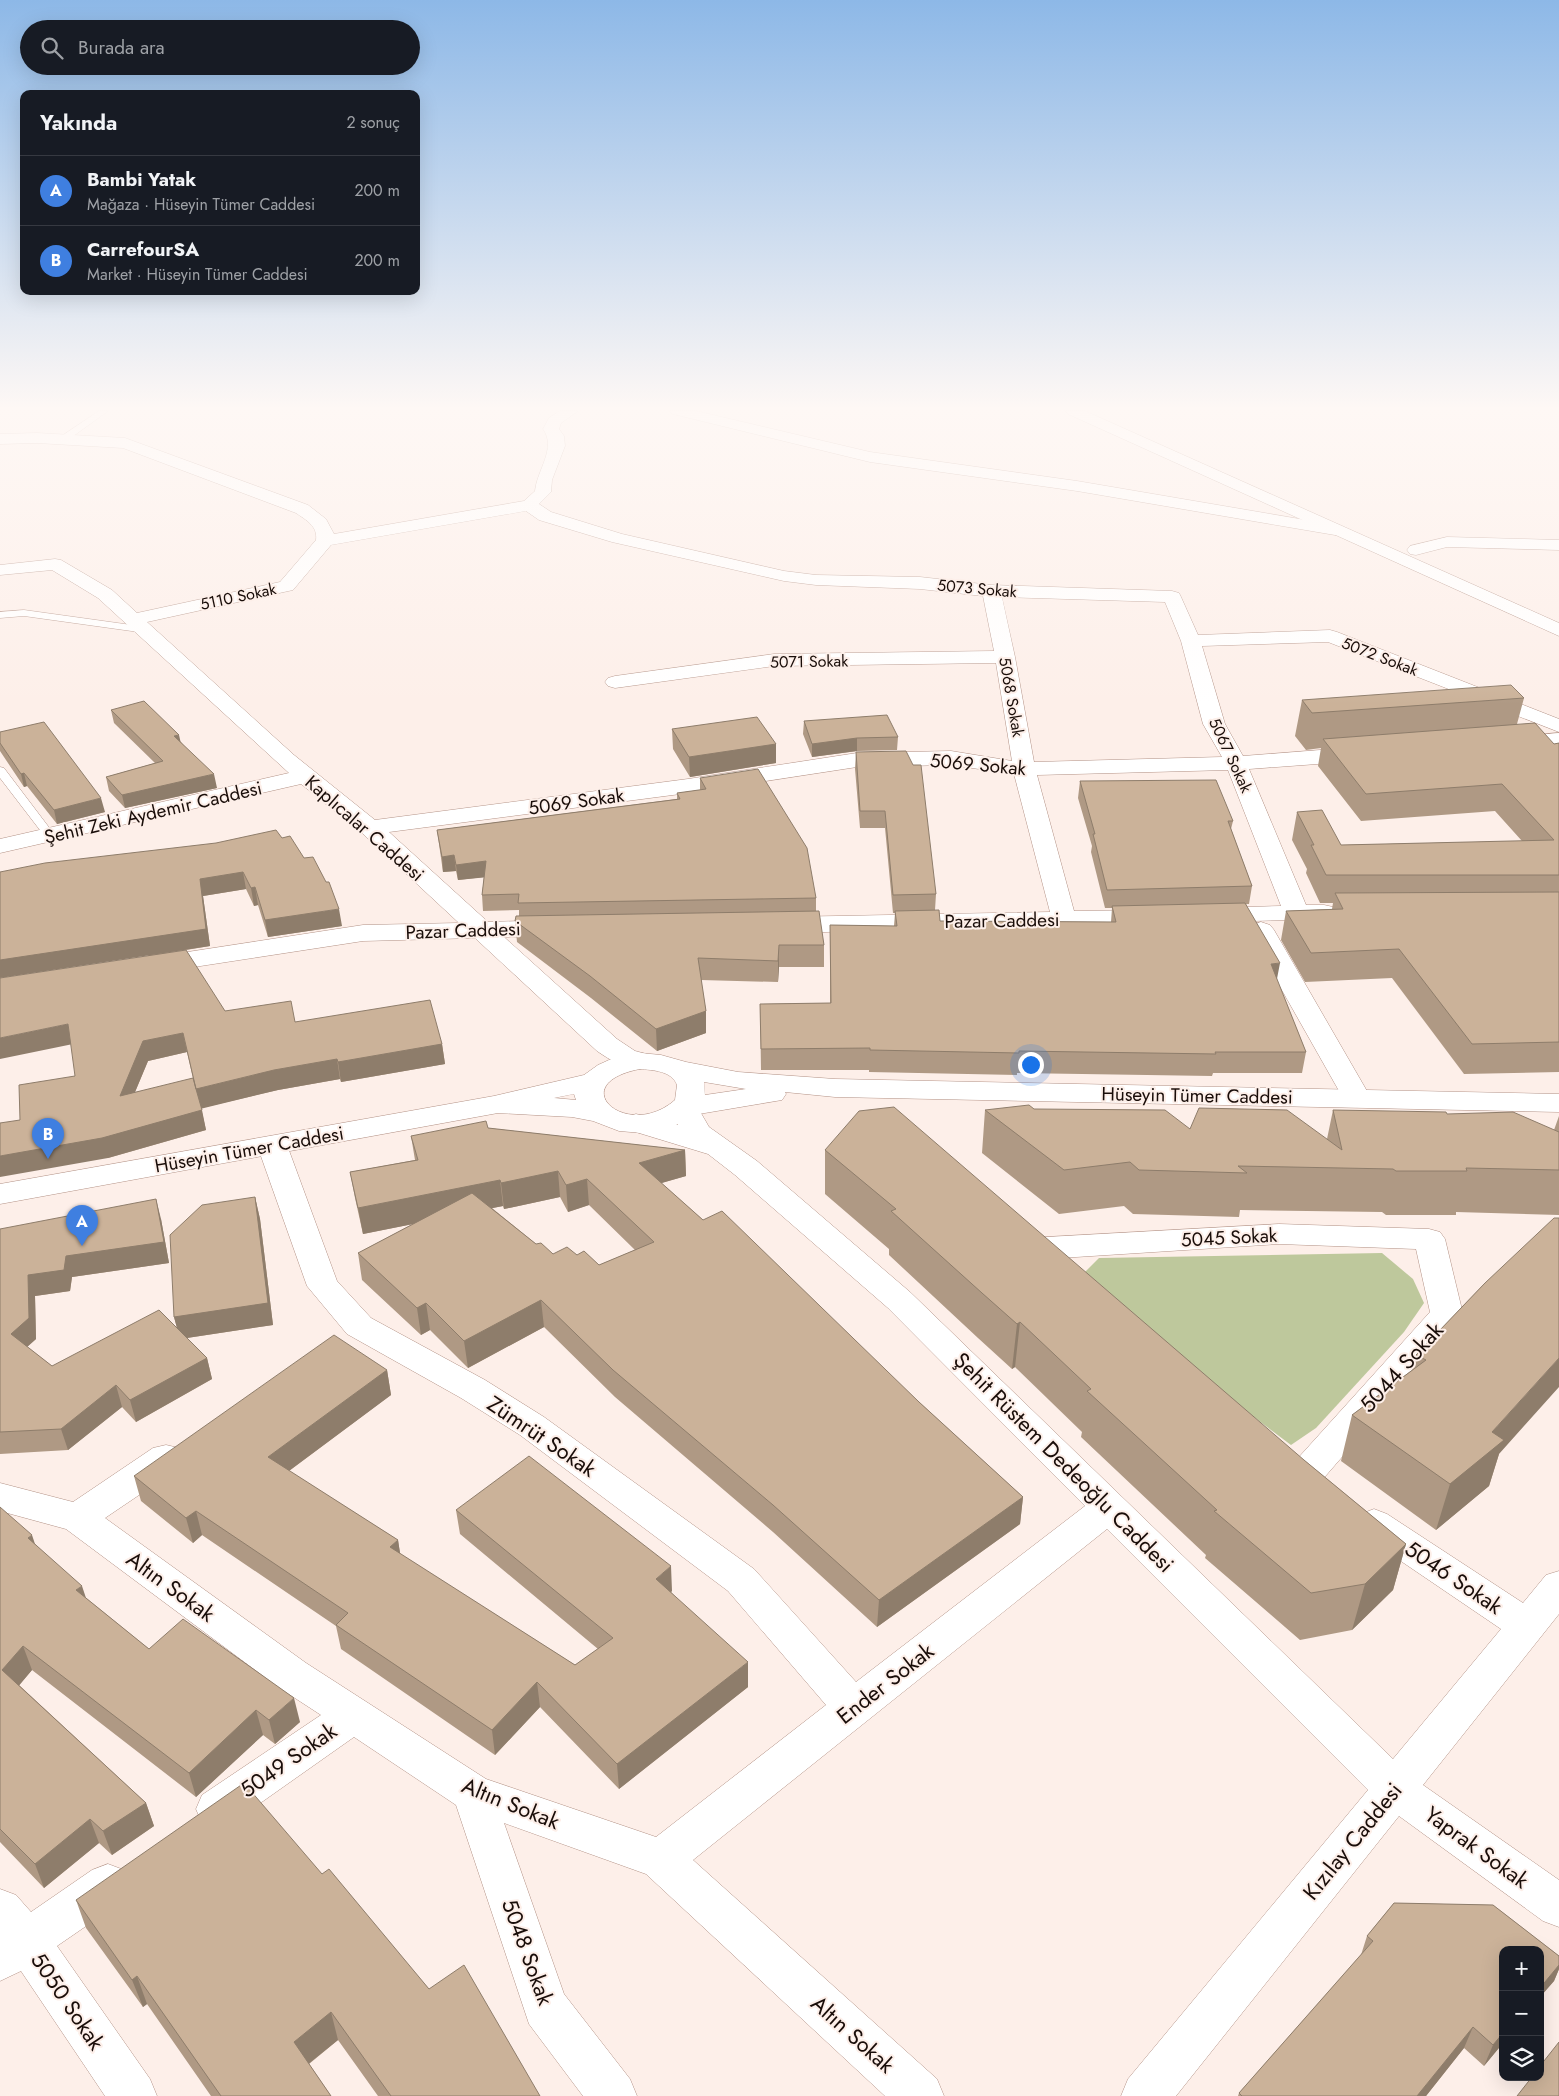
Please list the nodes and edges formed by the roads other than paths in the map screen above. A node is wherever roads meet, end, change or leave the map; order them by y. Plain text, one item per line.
1 (301, 509) edge
2 (507, 509) edge
3 (535, 509) edge
4 (1211, 509) edge
5 (1289, 509) edge
6 (1324, 509) edge
7 (1336, 530) junction
8 (325, 541) junction
9 (1559, 545) edge
10 (1416, 550) junction
11 (0, 570) edge
12 (991, 591) junction
13 (1172, 596) joint
14 (1559, 614) edge
15 (0, 615) edge
16 (140, 625) junction
17 (1559, 630) edge
18 (1191, 641) junction
19 (1005, 657) junction
20 (615, 682) dead end
21 (1559, 726) edge
22 (1559, 739) edge
23 (1490, 744) edge
24 (1383, 752) edge
25 (1236, 763) junction
26 (1024, 769) junction
27 (0, 770) edge
28 (305, 776) junction
29 (370, 828) junction
30 (50, 836) junction
31 (0, 846) edge
32 (1296, 912) junction
33 (1345, 912) edge
34 (1251, 914) junction
35 (1064, 919) junction
36 (762, 925) edge
37 (572, 928) edge
38 (482, 929) junction
39 (128, 969) edge
40 (598, 1036) junction
41 (640, 1061) junction
42 (677, 1069) junction
43 (596, 1078) junction
44 (836, 1088) junction
45 (1357, 1098) junction
46 (1559, 1103) edge
47 (498, 1104) junction
48 (684, 1107) junction
49 (601, 1114) junction
50 (636, 1123) junction
51 (272, 1145) junction
52 (721, 1149) junction
53 (0, 1194) edge
54 (1429, 1239) joint
55 (1067, 1281) edge
56 (190, 1441) edge
57 (1314, 1483) joint
58 (0, 1497) edge
59 (1109, 1506) junction
60 (78, 1518) junction
61 (1559, 1586) edge
62 (1527, 1626) junction
63 (854, 1708) junction
64 (354, 1715) junction
65 (1394, 1788) junction
66 (473, 1793) junction
67 (190, 1828) edge
68 (661, 1858) junction
69 (142, 1862) edge
70 (1559, 1906) edge
71 (9, 1936) edge
72 (133, 2096) edge
73 (613, 2096) edge
74 (920, 2096) edge
75 (1146, 2096) edge

1 - 8 street
2 - 8 street
3 - 12 street, 5073 Sokak
4 - 7 street
5 - 7 street
6 - 10 street
7 - 17 street
8 - 16 street, 5110 Sokak
9 - 10 street
10 - 14 street
11 - 16 street, Kaplıcalar Caddesi
12 - 13 street, 5073 Sokak
12 - 19 street, 5068 Sokak
13 - 18 street, 5067 Sokak
15 - 16 lane
16 - 28 street, Kaplıcalar Caddesi
18 - 21 street, 5072 Sokak
18 - 25 street, 5067 Sokak
19 - 20 street, 5071 Sokak
19 - 26 street, 5068 Sokak
22 - 23 street
24 - 25 street, 5069 Sokak
25 - 26 street, 5069 Sokak
25 - 32 street, 5067 Sokak
26 - 29 street, 5069 Sokak
26 - 35 street, 5068 Sokak
27 - 30 lane
28 - 29 street, Kaplıcalar Caddesi
28 - 30 street, Şehit Zeki Aydemir Caddesi
29 - 38 street, Kaplıcalar Caddesi
30 - 31 street, Şehit Zeki Aydemir Caddesi
32 - 33 street, Pazar Caddesi
32 - 34 street, Pazar Caddesi
34 - 35 street, Pazar Caddesi
34 - 45 street
35 - 36 street, Pazar Caddesi
37 - 38 street, Pazar Caddesi
38 - 39 street, Pazar Caddesi
38 - 40 street, Kaplıcalar Caddesi
40 - 41 street, Kaplıcalar Caddesi
40 - 43 street
41 - 42 street, Hüseyin Tümer Caddesi
41 - 43 street, Hüseyin Tümer Caddesi
42 - 44 street, Hüseyin Tümer Caddesi
42 - 48 street
43 - 47 street, Hüseyin Tümer Caddesi
43 - 49 street
44 - 45 street, Hüseyin Tümer Caddesi
44 - 48 street, Hüseyin Tümer Caddesi
45 - 46 street, Hüseyin Tümer Caddesi
47 - 49 street, Hüseyin Tümer Caddesi
47 - 51 street, Hüseyin Tümer Caddesi
48 - 50 street, Hüseyin Tümer Caddesi
48 - 52 street, Şehit Rüstem Dedeoğlu Caddesi
49 - 50 street, Hüseyin Tümer Caddesi
50 - 52 street, Şehit Rüstem Dedeoğlu Caddesi
51 - 53 street, Hüseyin Tümer Caddesi
51 - 63 street, Zümrüt Sokak
52 - 59 street, Şehit Rüstem Dedeoğlu Caddesi
54 - 55 street, 5045 Sokak
54 - 57 street, 5044 Sokak
56 - 60 street
57 - 62 street, 5046 Sokak
58 - 60 street, Altın Sokak
59 - 63 street, Ender Sokak
59 - 65 street, Şehit Rüstem Dedeoğlu Caddesi
60 - 64 street, Altın Sokak
61 - 62 street, Kızılay Caddesi
62 - 65 street, Kızılay Caddesi
63 - 68 street, Ender Sokak
64 - 66 street, Altın Sokak
64 - 67 street, 5049 Sokak
65 - 70 street, Yaprak Sokak
65 - 75 street, Kızılay Caddesi
66 - 68 street, Altın Sokak
66 - 73 street, 5048 Sokak
68 - 74 street, Altın Sokak
69 - 71 street
71 - 72 street, 5050 Sokak

